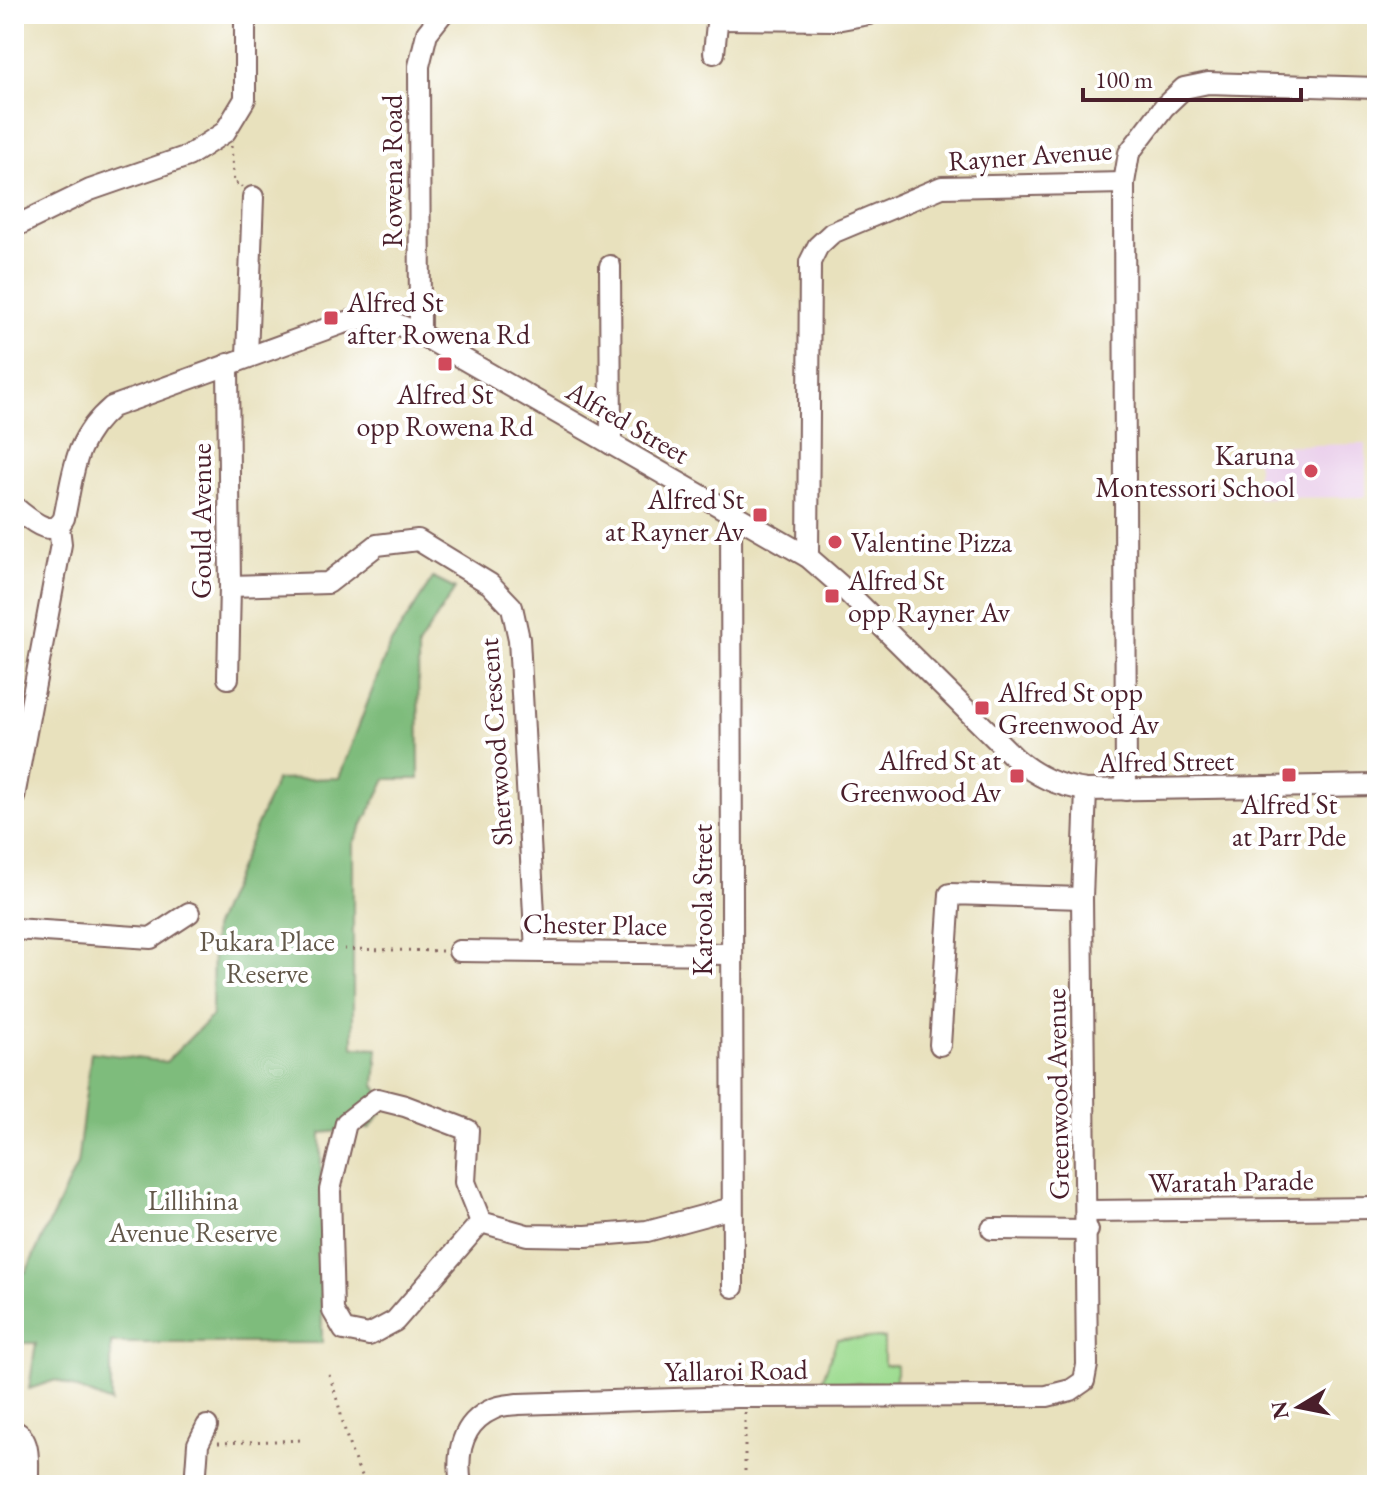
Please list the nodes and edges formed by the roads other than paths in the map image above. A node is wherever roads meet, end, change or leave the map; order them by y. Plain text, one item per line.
1 (245, 14) edge
2 (442, 14) edge
3 (869, 14) edge
4 (717, 17) edge
5 (714, 53) dead end
6 (1377, 88) edge
7 (1124, 183) junction
8 (253, 197) road end
9 (14, 227) edge
10 (610, 266) dead end
11 (420, 334) junction
12 (238, 360) junction
13 (611, 444) junction
14 (14, 507) edge
15 (731, 514) junction
16 (59, 527) junction
17 (808, 557) junction
18 (230, 586) junction
19 (228, 678) dead end
20 (1377, 785) edge
21 (1086, 790) junction
22 (1126, 790) junction
23 (14, 797) edge
24 (1082, 898) junction
25 (189, 913) dead end
26 (14, 929) edge
27 (459, 951) road end
28 (536, 951) junction
29 (730, 954) junction
30 (940, 1045) dead end
31 (1377, 1207) edge
32 (732, 1208) junction
33 (1087, 1221) junction
34 (481, 1222) junction
35 (992, 1229) dead end
36 (733, 1287) dead end
37 (1071, 1390) joint
38 (14, 1431) edge
39 (202, 1435) road end
40 (28, 1485) edge
41 (195, 1485) edge
42 (461, 1485) edge

1 - 9 street
2 - 11 street, Rowena Road
3 - 4 street
4 - 5 street
6 - 7 street, Rayner Avenue
7 - 17 street, Rayner Avenue
7 - 22 street
8 - 12 street, Gould Avenue
10 - 13 street
11 - 12 street, Alfred Street
11 - 13 street, Alfred Street
12 - 16 street, Alfred Street
12 - 18 street, Gould Avenue
13 - 15 street, Alfred Street
14 - 16 street
15 - 17 street, Alfred Street
15 - 29 street, Karoola Street
16 - 23 street, Alfred Street
17 - 21 street, Alfred Street
18 - 19 street, Gould Avenue
18 - 28 street, Sherwood Crescent
20 - 22 street, Alfred Street
21 - 22 street, Alfred Street
21 - 24 street, Greenwood Avenue
24 - 30 street
24 - 33 street, Greenwood Avenue
25 - 26 street
27 - 28 street, Chester Place
28 - 29 street, Chester Place
29 - 32 street, Karoola Street
31 - 33 street, Waratah Parade
32 - 34 street
32 - 36 street, Karoola Street
33 - 35 street, Waratah Parade
33 - 37 street, Greenwood Avenue
34 - 34 street
37 - 42 street, Yallaroi Road
38 - 40 street
39 - 41 street

